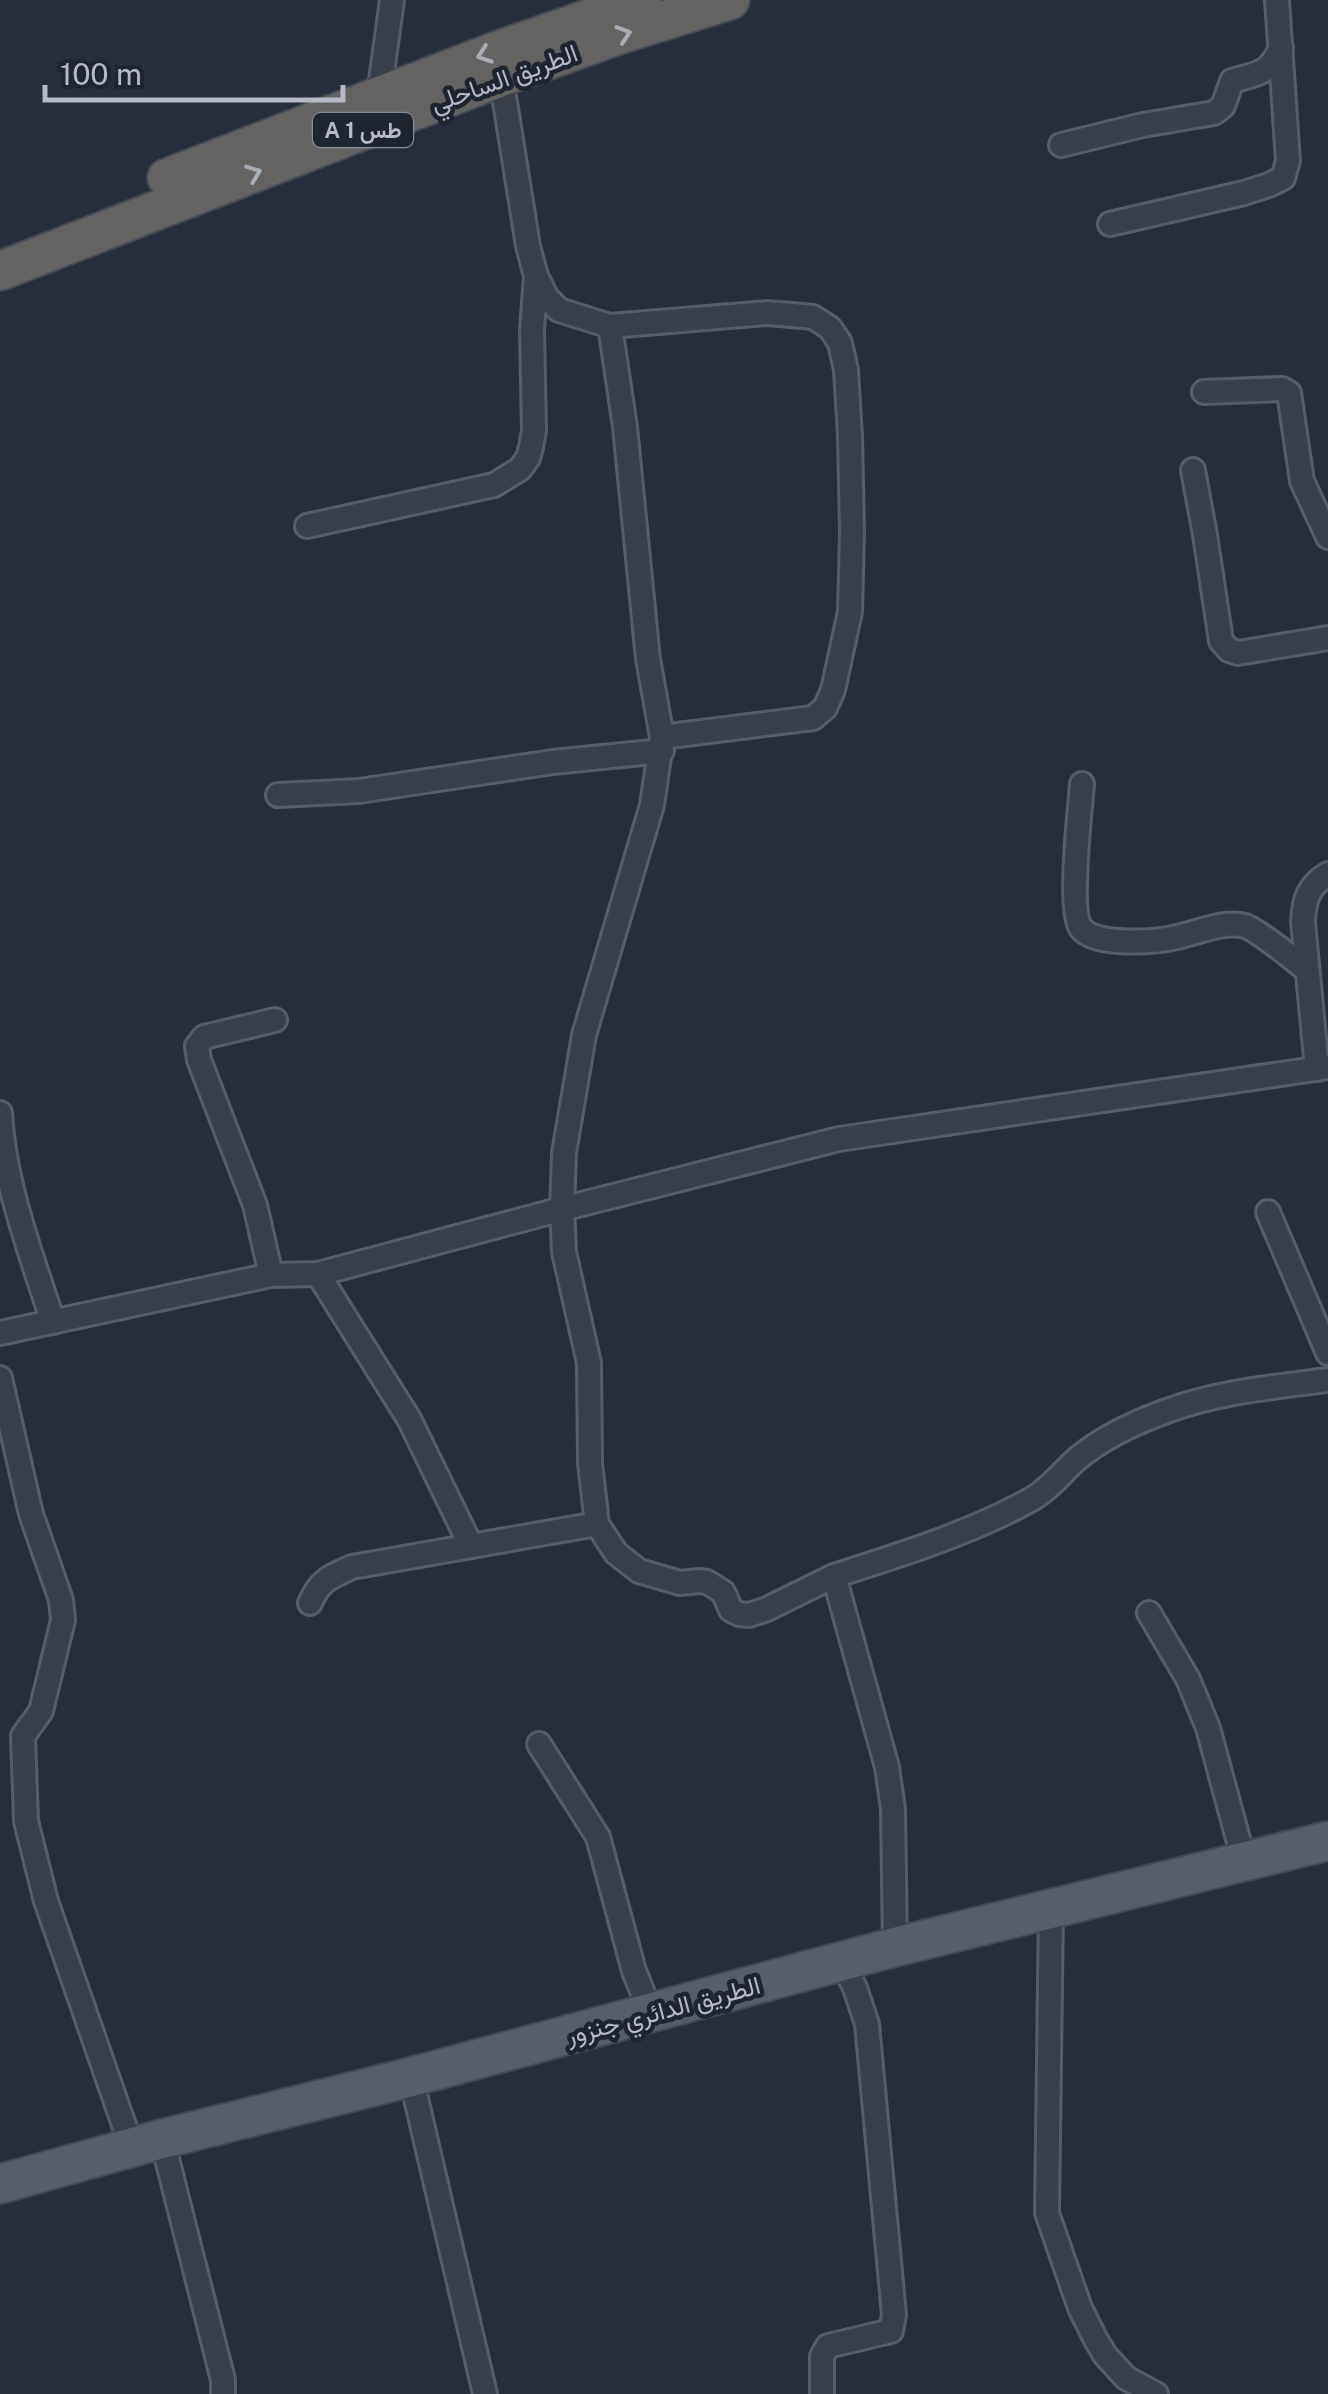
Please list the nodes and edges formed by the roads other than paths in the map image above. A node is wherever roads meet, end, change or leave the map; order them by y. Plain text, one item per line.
1 (392, 0) edge
2 (642, 0) edge
3 (730, 0) edge
4 (1277, 0) edge
5 (1280, 48) junction
6 (501, 77) junction
7 (379, 95) junction
8 (1061, 145) dead end
9 (1110, 224) dead end
10 (0, 244) edge
11 (0, 271) edge
12 (536, 276) junction
13 (610, 326) junction
14 (1204, 392) dead end
15 (1193, 470) dead end
16 (307, 526) dead end
17 (1328, 537) edge
18 (1328, 638) edge
19 (662, 744) junction
20 (1082, 784) dead end
21 (278, 795) dead end
22 (1328, 874) edge
23 (1307, 970) junction
24 (275, 1020) dead end
25 (1323, 1068) edge
26 (0, 1113) edge
27 (562, 1209) junction
28 (1268, 1212) dead end
29 (318, 1274) junction
30 (272, 1275) junction
31 (52, 1322) junction
32 (0, 1332) edge
33 (1328, 1352) edge
34 (0, 1378) edge
35 (1328, 1380) edge
36 (597, 1524) junction
37 (471, 1546) junction
38 (834, 1576) junction
39 (310, 1603) dead end
40 (1149, 1614) dead end
41 (538, 1744) dead end
42 (1328, 1842) edge
43 (1244, 1861) junction
44 (1051, 1908) junction
45 (895, 1946) junction
46 (842, 1961) junction
47 (651, 2013) junction
48 (412, 2077) junction
49 (147, 2143) junction
50 (0, 2184) edge
51 (483, 2388) edge
52 (223, 2394) edge
53 (458, 2394) edge
54 (822, 2394) edge
55 (1156, 2394) edge

1 - 7 street
2 -> 7 highway, الطريق الساحلي / A 1 طس
6 -> 3 highway, الطريق الساحلي / A 1 طس
4 - 5 street
5 - 8 street
5 - 9 street
11 -> 6 highway, الطريق الساحلي / A 1 طس
6 - 12 street
7 - 10 highway, الطريق الساحلي / A 1 طس
12 - 13 street
12 - 16 street
13 - 19 street
13 - 19 street
14 - 17 street
15 - 18 street
19 - 21 street
19 - 27 street
20 - 23 street
22 - 23 street
23 - 25 street
24 - 30 street
25 - 27 street
26 - 31 street
27 - 29 street
27 - 36 street
28 - 33 street
29 - 30 street
29 - 37 street
30 - 31 street
31 - 32 street
34 - 49 street
35 - 38 street
36 - 37 street
36 - 38 street
37 - 39 street
38 - 45 street
40 - 43 street
41 - 47 street
42 - 43 main road, الطريق الدائري جنزور
43 - 44 main road, الطريق الدائري جنزور
44 - 45 main road, الطريق الدائري جنزور
44 - 55 street
45 - 46 main road, الطريق الدائري جنزور
46 - 47 main road, الطريق الدائري جنزور
46 - 54 street
47 - 48 main road, الطريق الدائري جنزور
48 - 49 main road, الطريق الدائري جنزور
48 - 51 street
49 - 50 main road, الطريق الدائري جنزور
49 - 52 street
51 - 53 street

